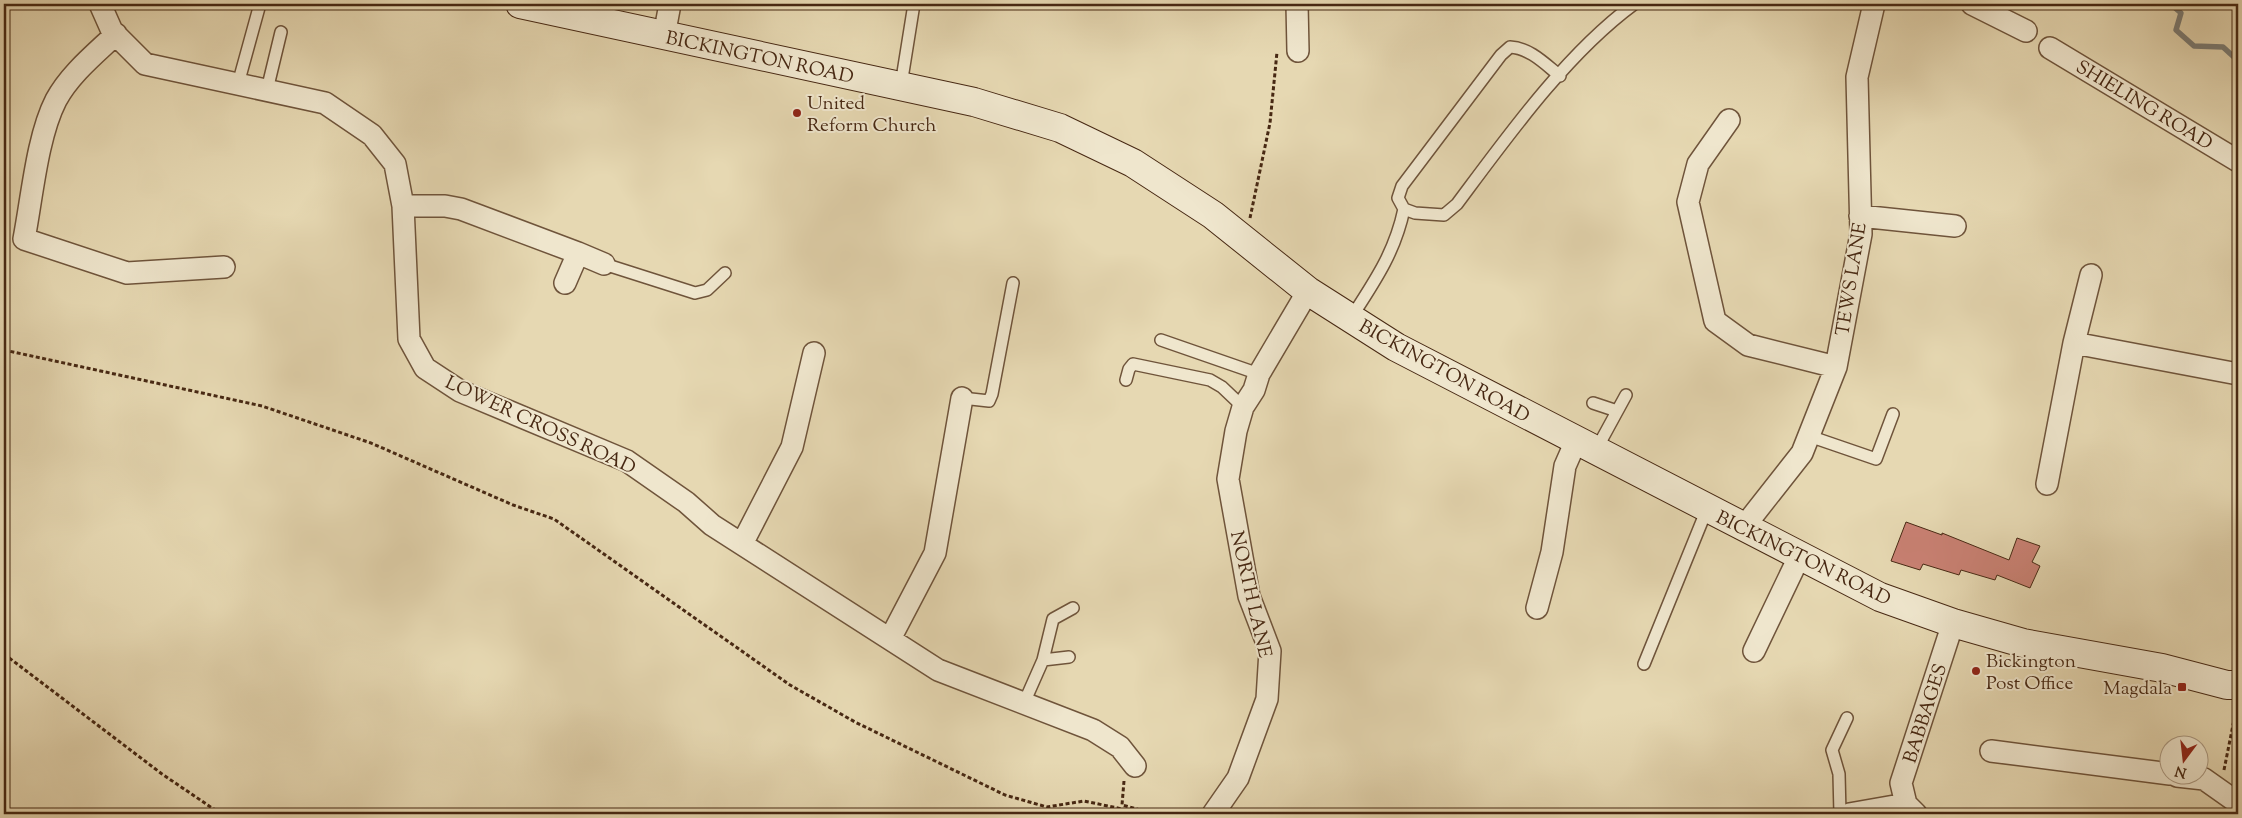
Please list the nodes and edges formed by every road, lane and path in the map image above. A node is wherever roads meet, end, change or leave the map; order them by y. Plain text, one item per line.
1 (100, 4) edge
2 (260, 4) edge
3 (520, 4) edge
4 (670, 4) edge
5 (914, 4) edge
6 (1297, 4) edge
7 (1634, 4) edge
8 (1874, 4) edge
9 (1972, 4) edge
10 (2026, 31) dead end
11 (281, 32) dead end
12 (116, 34) junction
13 (664, 36) junction
14 (1278, 44) dead end
15 (2050, 48) dead end
16 (1298, 52) dead end
17 (1560, 76) junction
18 (238, 84) junction
19 (900, 86) junction
20 (267, 90) junction
21 (1730, 120) dead end
22 (2238, 161) edge
23 (403, 206) junction
24 (1404, 209) junction
25 (1860, 216) junction
26 (1955, 226) dead end
27 (1243, 238) junction
28 (578, 253) junction
29 (604, 264) joint
30 (224, 267) dead end
31 (725, 272) dead end
32 (2091, 275) dead end
33 (1013, 282) dead end
34 (565, 283) dead end
35 (1308, 291) junction
36 (1351, 318) junction
37 (1161, 340) dead end
38 (2074, 343) junction
39 (4, 350) edge
40 (814, 353) dead end
41 (1836, 366) junction
42 (1259, 374) junction
43 (2238, 374) edge
44 (1126, 380) dead end
45 (1626, 395) dead end
46 (962, 398) joint
47 (1592, 403) dead end
48 (1243, 407) junction
49 (1617, 411) junction
50 (1893, 414) dead end
51 (1809, 436) junction
52 (1586, 446) junction
53 (2048, 484) dead end
54 (1707, 509) junction
55 (1742, 528) junction
56 (742, 544) junction
57 (1799, 557) junction
58 (1073, 608) dead end
59 (1537, 608) dead end
60 (1952, 623) junction
61 (890, 639) junction
62 (1754, 651) dead end
63 (4, 654) edge
64 (1069, 657) dead end
65 (1043, 660) junction
66 (1644, 664) dead end
67 (2237, 698) edge
68 (1024, 703) junction
69 (1847, 718) dead end
70 (1991, 751) dead end
71 (1131, 761) joint
72 (2160, 773) edge
73 (2210, 783) edge
74 (2220, 790) junction
75 (2238, 802) edge
76 (1911, 809) edge
77 (1861, 813) edge
78 (221, 814) edge
79 (1146, 814) edge
80 (1155, 814) edge
81 (1212, 814) edge
82 (1840, 814) edge

1 - 12 street, LOWER CROSS ROAD
2 - 18 lane
3 - 13 main road, BICKINGTON ROAD
4 - 13 street
5 - 19 lane
6 - 16 street
7 - 17 lane
8 - 25 street, TEWS LANE
9 - 10 street
11 - 20 lane
12 - 18 street, LOWER CROSS ROAD
12 - 30 street
13 - 19 main road, BICKINGTON ROAD
14 - 27 path
15 - 22 street, SHIELING ROAD
17 - 24 lane
17 - 24 lane
18 - 20 street, LOWER CROSS ROAD
19 - 27 main road, BICKINGTON ROAD
20 - 23 street, LOWER CROSS ROAD
21 - 41 street
23 - 28 street
23 - 56 street, LOWER CROSS ROAD
24 - 36 lane
25 - 26 street
25 - 41 street, TEWS LANE
27 - 35 main road, BICKINGTON ROAD
28 - 29 street
28 - 34 street
29 - 31 lane
32 - 38 street
33 - 46 lane
35 - 36 main road, BICKINGTON ROAD
35 - 42 street, NORTH LANE
36 - 52 main road, BICKINGTON ROAD
37 - 42 lane
38 - 43 street
38 - 53 street
39 - 79 path
40 - 56 street
41 - 51 street, TEWS LANE
42 - 48 street, NORTH LANE
44 - 48 lane
45 - 49 lane
46 - 61 street
47 - 49 lane
48 - 81 street, NORTH LANE
49 - 52 lane
50 - 51 lane
51 - 55 street, TEWS LANE
52 - 54 main road, BICKINGTON ROAD
52 - 59 street
54 - 55 main road, BICKINGTON ROAD
54 - 66 lane
55 - 57 main road, BICKINGTON ROAD
56 - 61 street, LOWER CROSS ROAD
57 - 60 main road, BICKINGTON ROAD
57 - 62 street
58 - 65 lane
60 - 67 main road, BICKINGTON ROAD
60 - 76 street, BABBAGES
61 - 68 street, LOWER CROSS ROAD
63 - 78 path
64 - 65 lane
65 - 68 lane
67 - 74 path
68 - 71 street, LOWER CROSS ROAD
69 - 82 lane
70 - 72 street
71 - 80 path
73 - 74 street
74 - 75 street
76 - 77 street, BABBAGES

